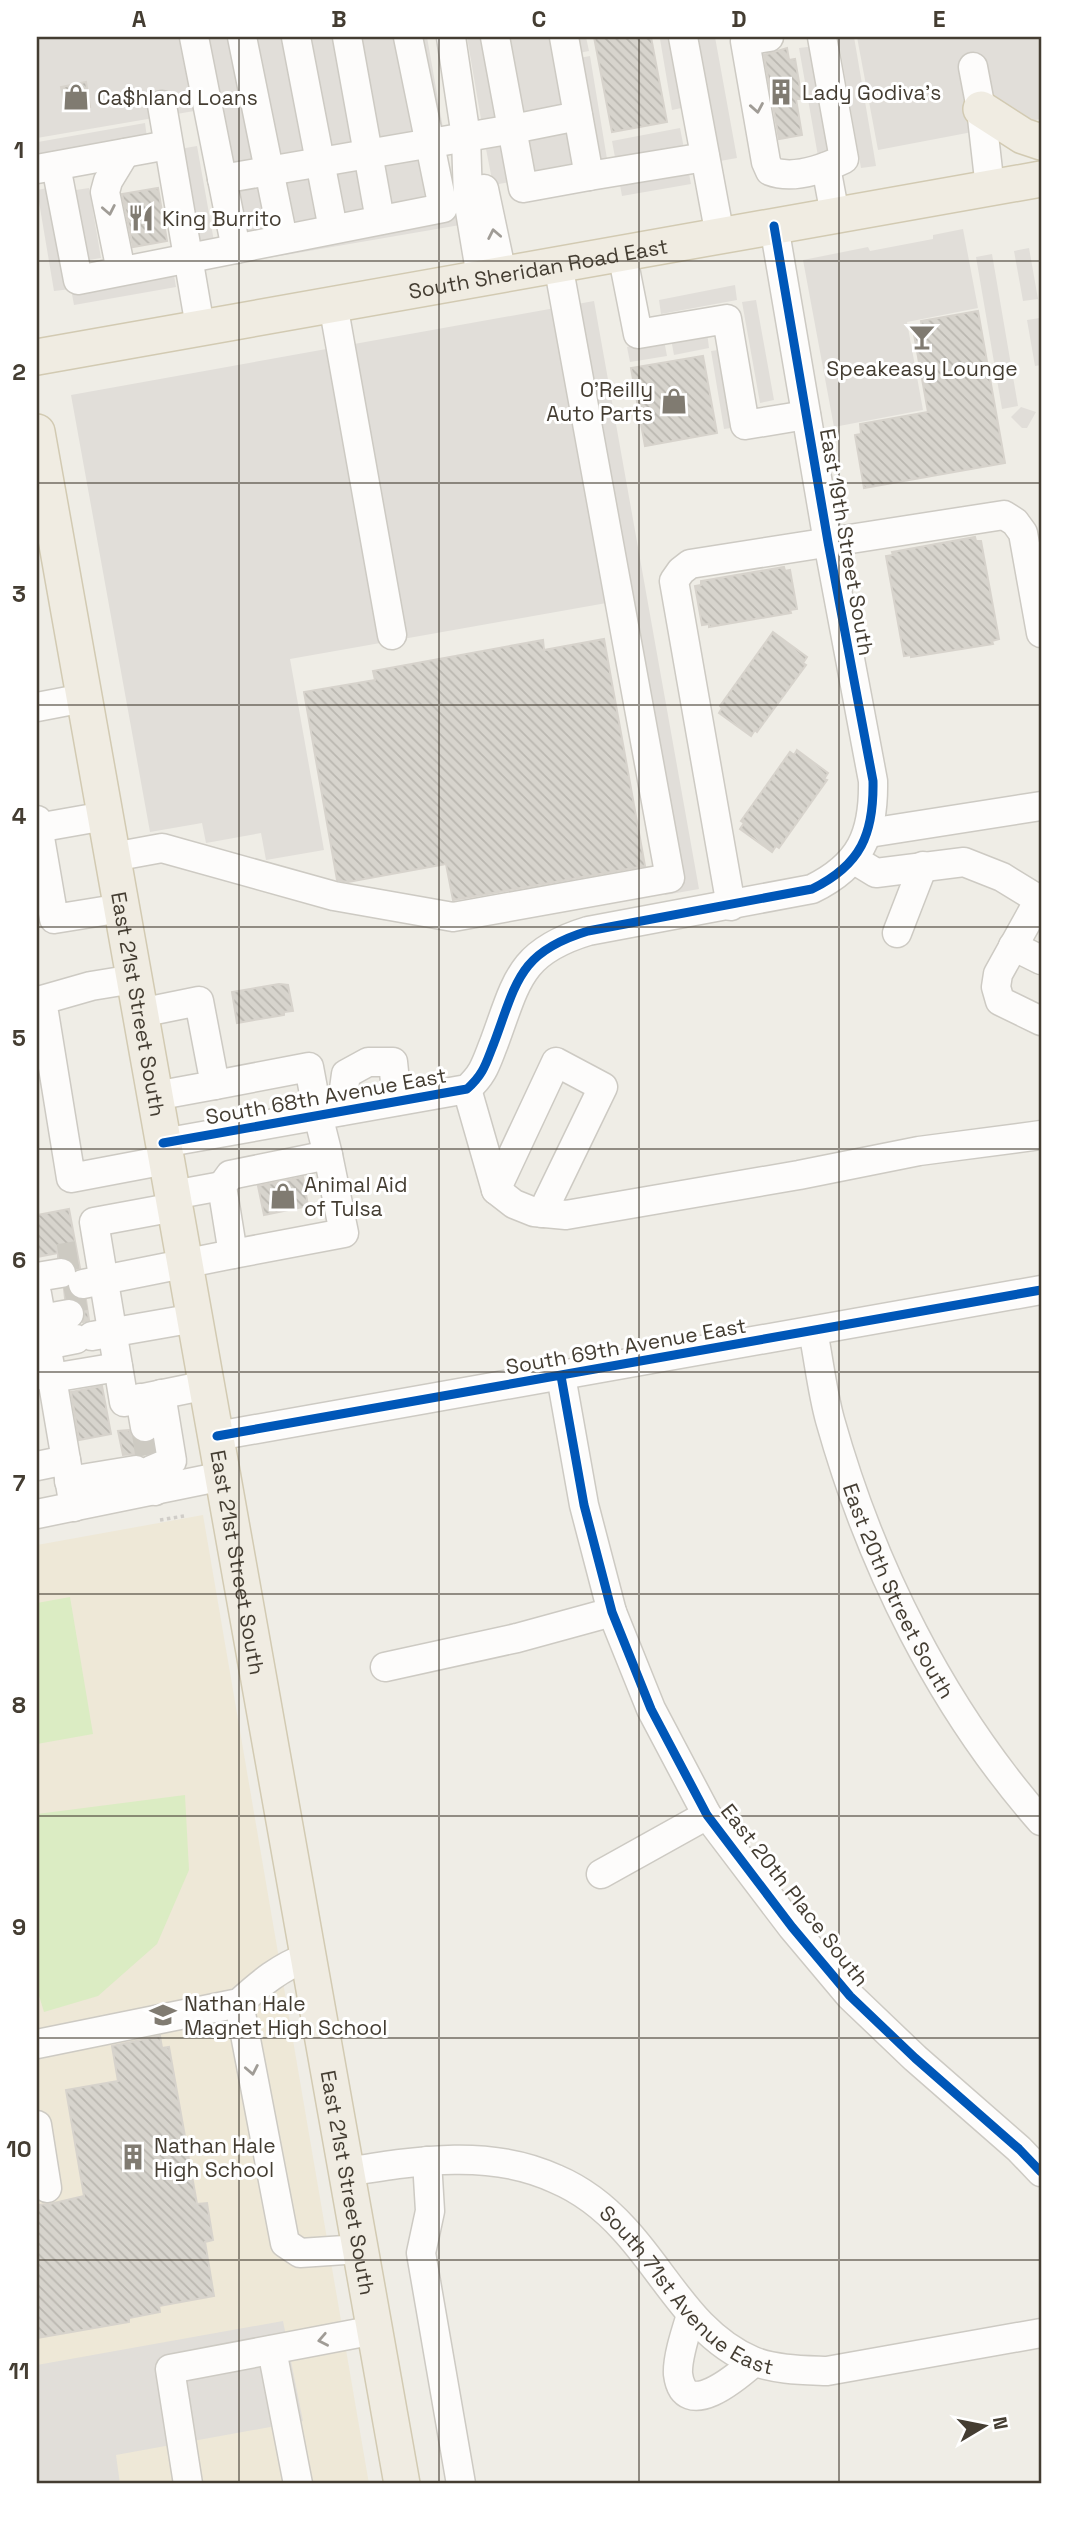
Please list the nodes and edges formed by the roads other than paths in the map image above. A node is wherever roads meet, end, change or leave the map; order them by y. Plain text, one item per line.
1 (194, 37) edge
2 (242, 37) edge
3 (296, 37) edge
4 (347, 37) edge
5 (408, 37) edge
6 (451, 37) edge
7 (495, 37) edge
8 (564, 37) edge
9 (683, 37) edge
10 (769, 37) edge
11 (822, 37) edge
12 (974, 67) dead end
13 (162, 105) dead end
14 (981, 109) junction
15 (578, 116) junction
16 (513, 129) junction
17 (466, 137) junction
18 (1041, 142) edge
19 (429, 143) junction
20 (168, 145) junction
21 (125, 153) junction
22 (368, 153) junction
23 (705, 157) junction
24 (320, 162) junction
25 (826, 167) junction
26 (46, 168) edge
27 (268, 171) junction
28 (589, 176) junction
29 (222, 179) junction
30 (1041, 179) edge
31 (990, 188) junction
32 (835, 215) junction
33 (380, 220) junction
34 (774, 226) junction
35 (333, 229) junction
36 (720, 236) junction
37 (283, 239) junction
38 (236, 248) junction
39 (622, 253) junction
40 (189, 258) junction
41 (558, 264) junction
42 (121, 271) junction
43 (491, 276) junction
44 (333, 304) junction
45 (200, 327) junction
46 (37, 356) edge
47 (806, 415) junction
48 (37, 432) edge
49 (40, 474) edge
50 (828, 542) junction
51 (1041, 633) edge
52 (392, 635) dead end
53 (84, 698) junction
54 (37, 707) edge
55 (1041, 806) edge
56 (105, 816) junction
57 (37, 825) edge
58 (869, 834) junction
59 (113, 857) junction
60 (853, 859) junction
61 (923, 866) junction
62 (1040, 900) edge
63 (731, 906) junction
64 (122, 908) junction
65 (46, 920) edge
66 (897, 933) dead end
67 (1013, 946) junction
68 (1041, 960) edge
69 (137, 996) junction
70 (39, 1000) edge
71 (1041, 1021) edge
72 (215, 1085) junction
73 (467, 1089) junction
74 (155, 1096) junction
75 (397, 1101) junction
76 (329, 1113) junction
77 (1041, 1135) edge
78 (165, 1151) junction
79 (328, 1155) junction
80 (222, 1186) junction
81 (496, 1190) junction
82 (174, 1201) junction
83 (542, 1213) junction
84 (233, 1254) junction
85 (185, 1264) junction
86 (1041, 1290) edge
87 (74, 1310) edge
88 (195, 1318) junction
89 (813, 1331) junction
90 (561, 1376) junction
91 (207, 1385) junction
92 (141, 1398) junction
93 (137, 1428) tunnel mouth
94 (216, 1436) junction
95 (37, 1466) edge
96 (145, 1471) junction
97 (223, 1476) junction
98 (70, 1483) junction
99 (37, 1514) edge
100 (612, 1612) junction
101 (385, 1667) dead end
102 (707, 1815) junction
103 (1041, 1821) edge
104 (601, 1874) dead end
105 (308, 1957) junction
106 (239, 2003) junction
107 (37, 2044) edge
108 (37, 2125) edge
109 (427, 2161) junction
110 (346, 2172) junction
111 (1041, 2172) edge
112 (47, 2188) dead end
113 (360, 2249) junction
114 (691, 2315) junction
115 (375, 2330) junction
116 (1041, 2333) edge
117 (272, 2350) junction
118 (754, 2362) junction
119 (188, 2484) edge
120 (298, 2484) edge
121 (402, 2484) edge
122 (461, 2484) edge

1 - 29 street
2 - 27 street
3 - 24 street
4 - 22 street
5 - 19 street
6 - 17 street
7 - 16 street
8 - 15 street
9 - 23 street
10 -> 25 street
11 - 25 street
12 - 14 street
13 - 20 street
14 - 18 main road
14 - 31 street
15 - 16 street
15 - 28 street
16 - 17 street
16 - 28 street
17 - 19 street
17 - 43 street
19 - 22 street
19 - 33 street
20 - 21 street
20 - 40 street
21 - 26 street
21 -> 42 street
22 - 24 street
22 - 33 street
23 - 28 street
23 - 36 street
24 - 27 street
24 - 35 street
25 - 32 street
26 - 42 street
27 - 29 street
27 - 37 street
29 - 38 street
30 - 31 main road, South Sheridan Road East
31 - 32 main road, South Sheridan Road East
32 - 34 main road, South Sheridan Road East
33 - 35 street
34 - 36 main road, South Sheridan Road East
34 - 47 street, East 19th Street South
35 - 37 street
36 - 39 main road, South Sheridan Road East
37 - 38 street
38 - 40 street
39 - 41 main road, South Sheridan Road East
39 - 47 street
40 - 42 street
40 - 45 street
41 - 43 main road, South Sheridan Road East
41 - 59 street
43 - 44 main road, South Sheridan Road East
44 - 45 main road, South Sheridan Road East
44 - 52 street
45 - 46 main road, South Sheridan Road East
47 - 50 street, East 19th Street South
48 - 49 main road, East 21st Street South
49 - 53 main road, East 21st Street South
50 - 51 street
50 - 58 street, East 19th Street South
50 - 63 street
53 - 54 street
53 - 56 main road, East 21st Street South
55 - 58 street
56 - 57 street
56 - 59 main road, East 21st Street South
57 - 65 street
58 - 60 street, East 19th Street South
59 - 64 main road, East 21st Street South
60 - 61 street
60 - 63 street, South 68th Avenue East
61 - 62 street
61 - 66 street
62 - 67 street
63 - 73 street, South 68th Avenue East
64 - 65 street
64 - 69 main road, East 21st Street South
67 - 68 street
67 - 71 street
69 - 70 street
69 - 72 street
69 - 74 main road, East 21st Street South
70 - 78 street, South 68th Avenue East
72 - 74 street
72 - 76 street
73 - 75 street, South 68th Avenue East
73 - 81 street
74 - 78 main road, East 21st Street South
75 - 76 street, South 68th Avenue East
75 - 76 street
76 - 78 street, South 68th Avenue East
76 - 79 street
77 - 83 street
78 - 82 main road, East 21st Street South
79 - 80 street
79 - 84 street
80 - 82 street
80 - 84 street
81 - 83 street
81 - 83 street
82 - 85 main road, East 21st Street South
82 - 87 street
84 - 85 street
85 - 87 street
85 - 88 main road, East 21st Street South
86 - 89 street, South 69th Avenue East
87 - 88 street
87 - 92 street
87 - 98 street
88 - 91 main road, East 21st Street South
89 - 90 street, South 69th Avenue East
89 - 103 street, East 20th Street South
90 - 94 street, South 69th Avenue East
90 - 100 street, East 20th Place South
91 - 92 street
91 - 94 main road, East 21st Street South
92 - 93 street
92 - 96 street
94 - 97 main road, East 21st Street South
95 - 98 street
96 - 97 street
96 - 98 street
97 - 105 main road, East 21st Street South
98 - 99 street
100 - 101 street
100 - 102 street, East 20th Place South
102 - 104 street
102 - 111 street, East 20th Place South
105 - 106 street
105 - 110 main road, East 21st Street South
106 - 107 street
106 -> 113 street
108 - 112 street
109 - 110 street, South 71st Avenue East
109 - 114 street, South 71st Avenue East
109 - 122 street
110 - 113 main road, East 21st Street South
113 - 115 main road, East 21st Street South
114 - 118 street, South 71st Avenue East
114 - 118 street
115 -> 117 street
115 - 121 main road, East 21st Street South
116 - 118 street, South 71st Avenue East
117 - 119 street
117 - 120 street

